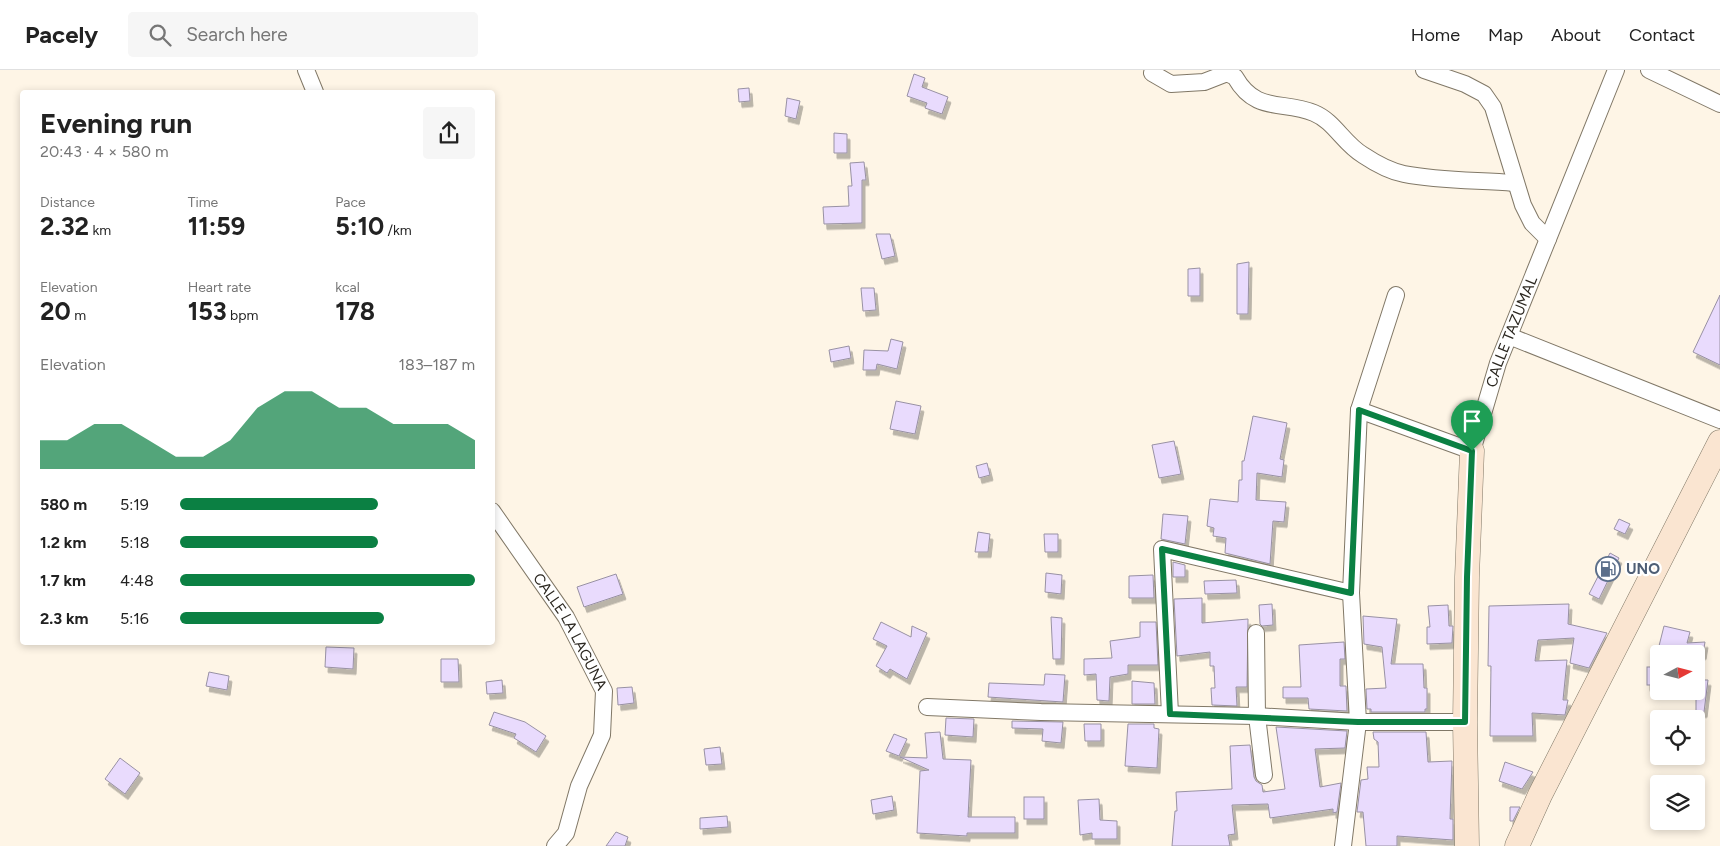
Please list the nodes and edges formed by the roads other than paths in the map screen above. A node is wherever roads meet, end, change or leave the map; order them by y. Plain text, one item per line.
1 (306, 70) edge
2 (1424, 70) edge
3 (1616, 70) edge
4 (1650, 70) edge
5 (1152, 73) dead end
6 (314, 90) edge
7 (1720, 104) edge
8 (1514, 182) junction
9 (1548, 239) junction
10 (1396, 295) dead end
11 (1509, 336) junction
12 (1359, 410) junction
13 (1720, 420) edge
14 (1720, 442) edge
15 (1472, 451) junction
16 (495, 515) edge
17 (1351, 593) junction
18 (1256, 633) dead end
19 (927, 707) dead end
20 (1170, 714) junction
21 (1258, 716) junction
22 (1358, 722) junction
23 (1465, 722) junction
24 (1264, 775) dead end
25 (556, 846) edge
26 (1343, 846) edge
27 (1467, 846) edge
28 (1517, 846) edge

1 - 6 street
2 - 8 street
3 - 9 street, CALLE TAZUMAL
4 - 7 street
5 - 8 street
8 - 9 street
9 - 11 street, CALLE TAZUMAL
10 - 12 street
11 - 13 street
11 - 15 street, CALLE TAZUMAL
12 - 15 street
12 - 17 street
14 - 28 main road
15 - 23 main road, CALLE TAZUMAL
16 - 25 street, CALLE LA LAGUNA
17 - 20 street
17 - 22 street
18 - 21 street
19 - 20 street
20 - 21 street
21 - 22 street
21 - 24 street
22 - 23 street
22 - 26 street
23 - 27 main road, CALLE TAZUMAL

